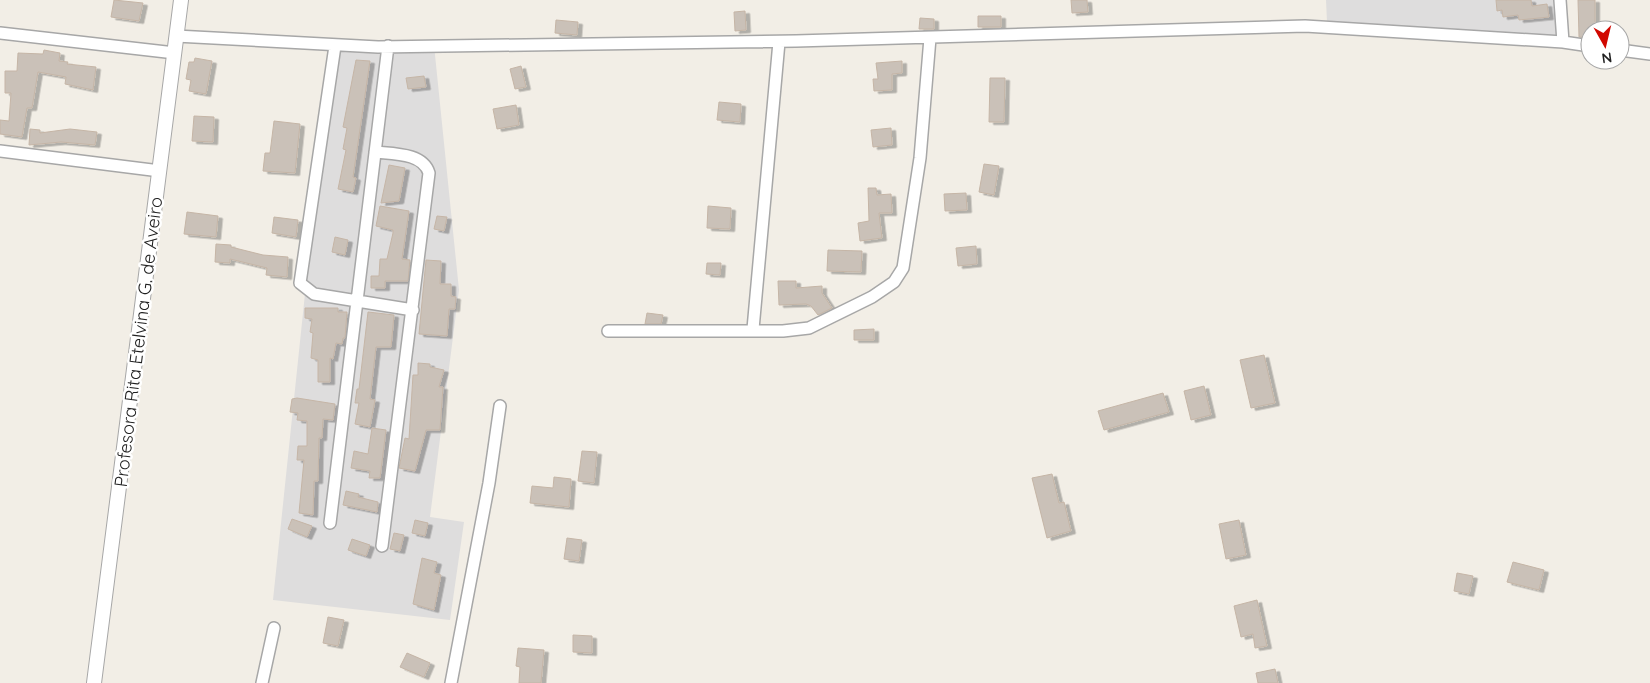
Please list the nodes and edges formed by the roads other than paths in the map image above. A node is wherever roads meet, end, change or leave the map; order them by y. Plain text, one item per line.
1 (181, 0) edge
2 (1560, 0) edge
3 (0, 33) edge
4 (176, 36) junction
5 (930, 38) junction
6 (779, 42) junction
7 (1563, 42) junction
8 (1580, 45) edge
9 (335, 46) junction
10 (388, 46) junction
11 (1630, 51) edge
12 (175, 54) junction
13 (1650, 54) edge
14 (0, 151) edge
15 (375, 152) junction
16 (160, 171) junction
17 (357, 301) junction
18 (413, 310) junction
19 (753, 330) junction
20 (608, 331) dead end
21 (500, 406) dead end
22 (330, 523) dead end
23 (382, 546) dead end
24 (274, 628) dead end
25 (94, 683) edge
26 (262, 683) edge
27 (450, 683) edge

1 - 4 street, Profesora Rita Etelvina G. de Aveiro
2 - 7 street
3 - 12 street
4 - 9 street
4 - 12 street, Profesora Rita Etelvina G. de Aveiro
5 - 6 street
5 - 7 street
5 - 19 street
6 - 10 street
6 - 19 street
7 - 8 street
9 - 10 street
9 - 17 street
10 - 15 street
11 - 13 street
12 - 16 street, Profesora Rita Etelvina G. de Aveiro
14 - 16 street
15 - 17 street
15 - 18 street
16 - 25 street, Profesora Rita Etelvina G. de Aveiro
17 - 18 street
17 - 22 street
18 - 23 street
19 - 20 street
21 - 27 street
24 - 26 street

